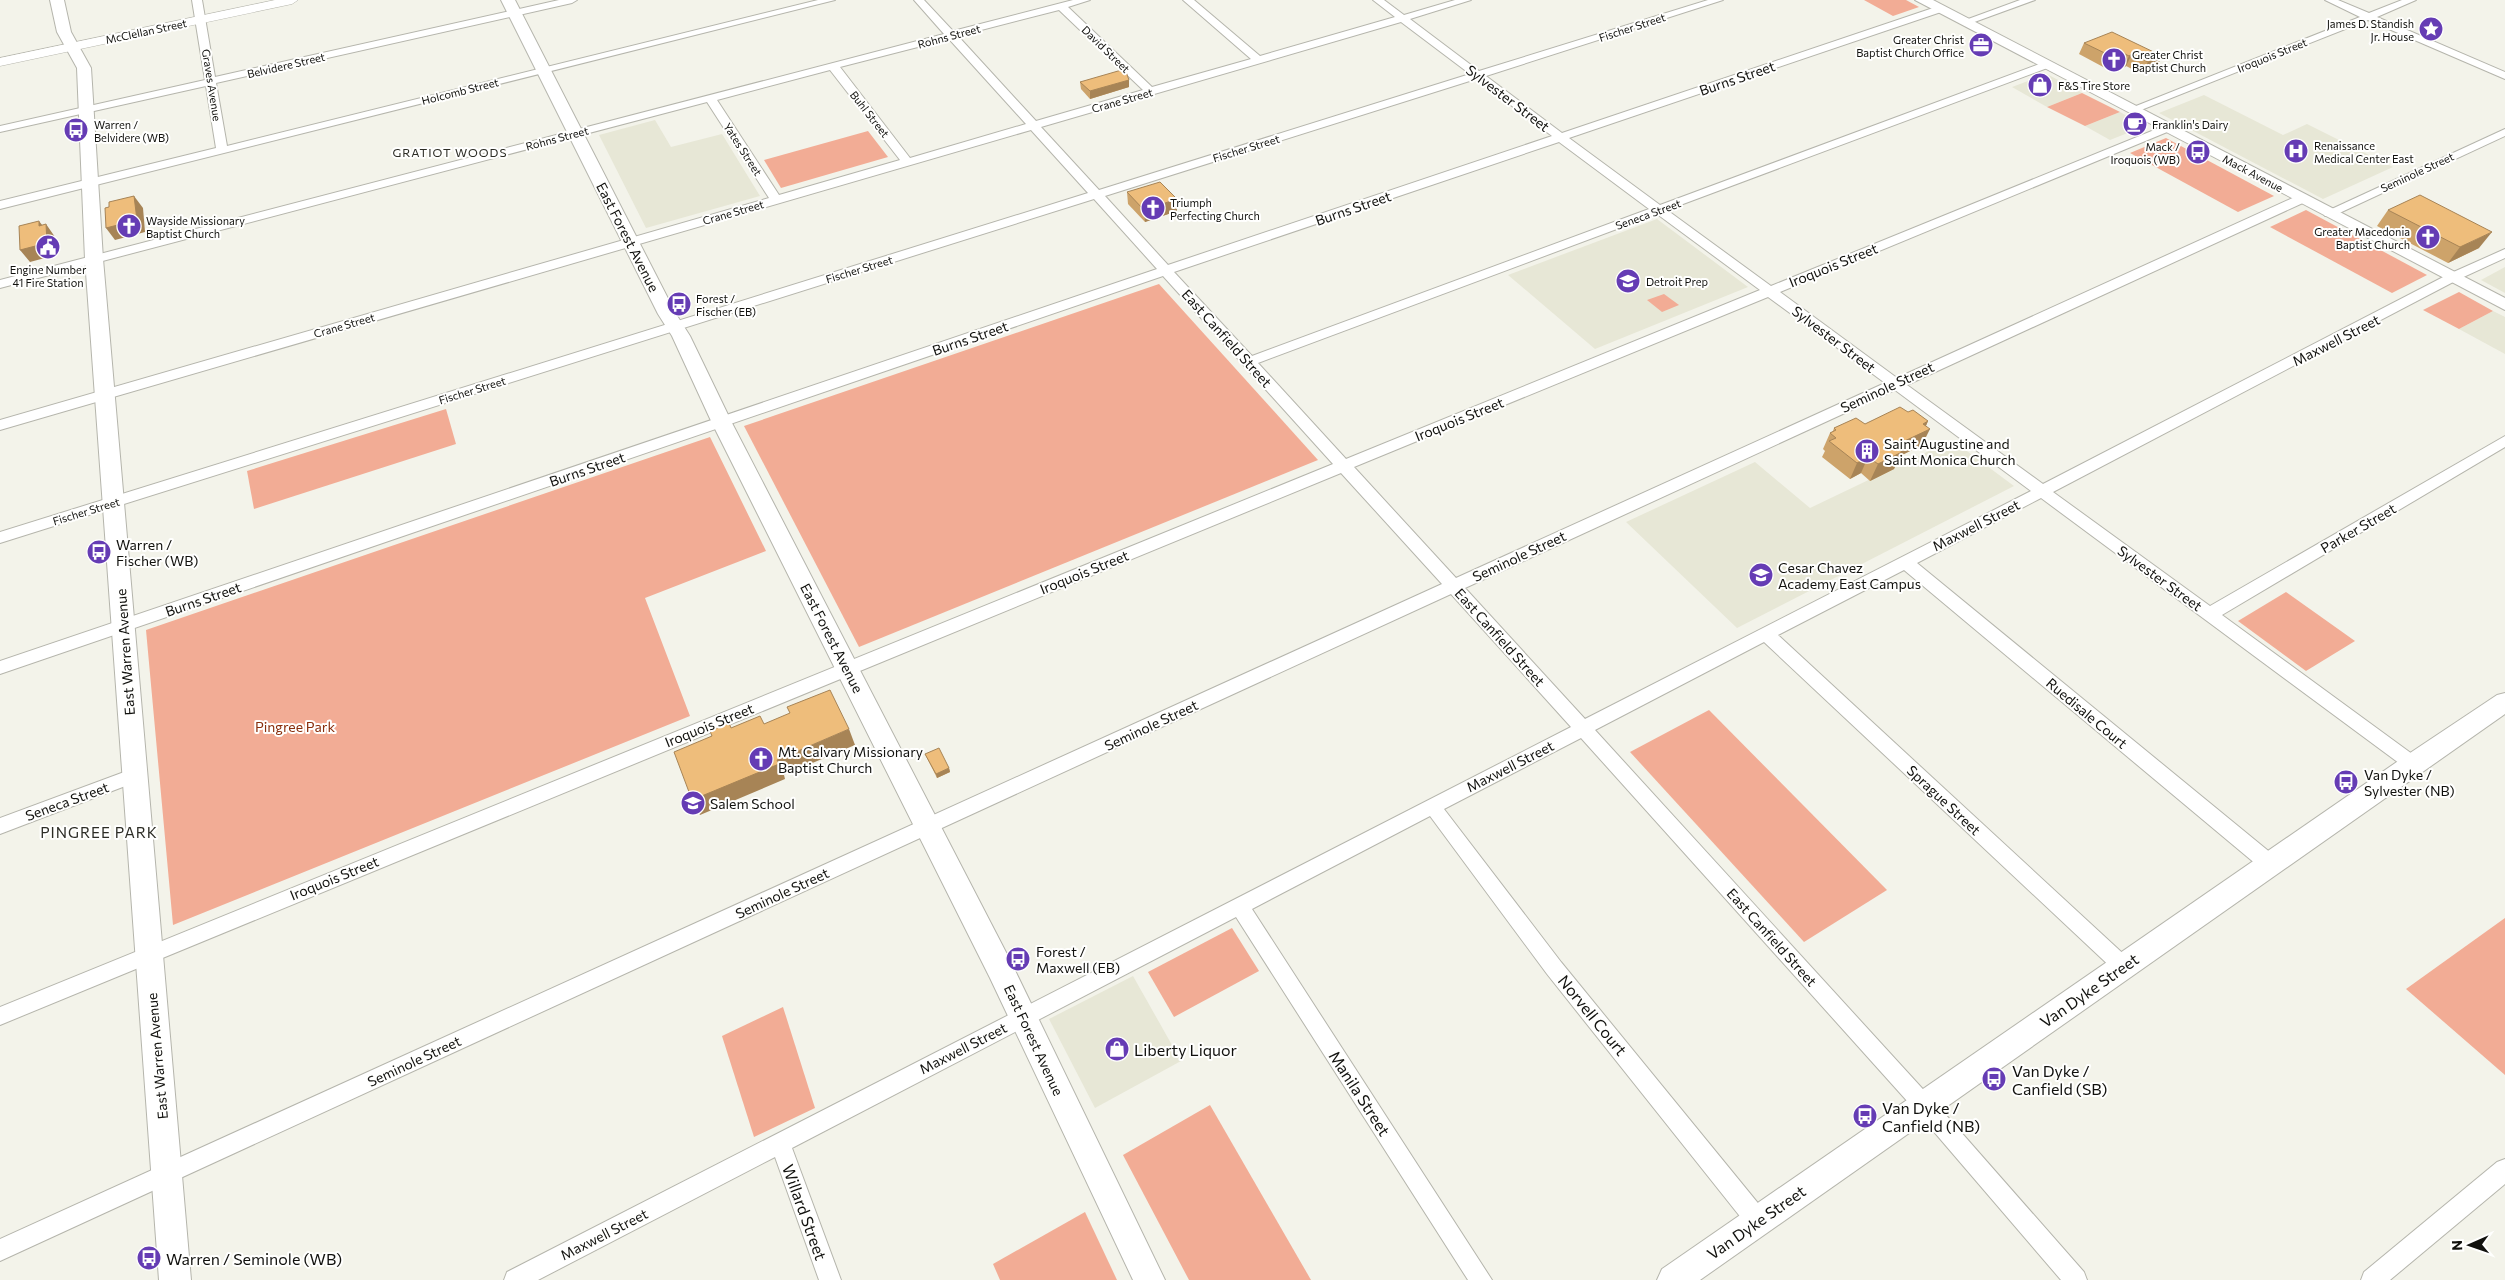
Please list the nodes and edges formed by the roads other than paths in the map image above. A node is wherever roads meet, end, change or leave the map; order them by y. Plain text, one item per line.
1 (57, 0) edge
2 (197, 0) edge
3 (292, 0) edge
4 (572, 0) edge
5 (830, 0) edge
6 (918, 0) edge
7 (1085, 0) edge
8 (1188, 0) edge
9 (1378, 0) edge
10 (1466, 0) edge
11 (1718, 0) edge
12 (1922, 0) edge
13 (2030, 0) edge
14 (2330, 0) edge
15 (2411, 0) edge
16 (817, 2) edge
17 (511, 6) edge
18 (1061, 6) junction
19 (1940, 10) junction
20 (2369, 17) junction
21 (1402, 18) junction
22 (201, 19) junction
23 (1965, 22) junction
24 (951, 35) junction
25 (73, 46) junction
26 (1258, 60) junction
27 (0, 62) edge
28 (2046, 65) junction
29 (833, 66) junction
30 (544, 70) junction
31 (1478, 76) junction
32 (2505, 76) edge
33 (211, 82) junction
34 (1150, 92) junction
35 (710, 98) junction
36 (87, 110) junction
37 (2132, 110) junction
38 (1033, 126) junction
39 (2168, 128) junction
40 (0, 129) edge
41 (2505, 132) edge
42 (575, 133) junction
43 (1561, 138) junction
44 (222, 150) junction
45 (907, 162) junction
46 (90, 182) junction
47 (1096, 195) junction
48 (2301, 198) junction
49 (776, 200) junction
50 (0, 204) edge
51 (1659, 210) junction
52 (2329, 213) junction
53 (630, 242) junction
54 (2505, 253) edge
55 (94, 259) junction
56 (1165, 270) junction
57 (2453, 278) junction
58 (0, 284) edge
59 (1770, 291) junction
60 (2505, 305) edge
61 (675, 326) junction
62 (1249, 362) junction
63 (1894, 384) junction
64 (105, 395) junction
65 (722, 423) junction
66 (0, 425) edge
67 (2505, 441) edge
68 (1344, 466) junction
69 (2041, 492) junction
70 (113, 502) junction
71 (0, 538) edge
72 (1905, 562) junction
73 (1454, 586) junction
74 (2210, 614) junction
75 (123, 626) junction
76 (1766, 634) junction
77 (0, 668) edge
78 (848, 669) junction
79 (2503, 707) edge
80 (1584, 728) junction
81 (2413, 764) junction
82 (135, 776) junction
83 (1432, 806) junction
84 (0, 826) edge
85 (928, 826) junction
86 (2270, 864) junction
87 (1239, 906) junction
88 (149, 954) junction
89 (2123, 966) junction
90 (0, 1016) edge
91 (1022, 1018) junction
92 (1924, 1105) junction
93 (780, 1143) junction
94 (2505, 1170) edge
95 (167, 1174) junction
96 (1758, 1221) junction
97 (0, 1250) edge
98 (175, 1280) edge
99 (515, 1280) edge
100 (830, 1280) edge
101 (1149, 1280) edge
102 (1481, 1280) edge
103 (1673, 1280) edge
104 (2076, 1280) edge
105 (2372, 1280) edge

1 - 25 main road, East Warren Avenue
2 - 22 street, Graves Avenue
3 - 22 street, McClellan Street
4 - 17 street, Belvidere Street
5 - 16 street, Holcomb Street
6 - 24 street, East Canfield Street
7 - 18 street, Rohns Street
8 - 26 street
9 - 21 street, Sylvester Street
10 - 21 street, Crane Street
11 - 31 street, Fischer Street
12 - 19 main road, Mack Avenue
13 - 23 street
14 - 20 street
15 - 20 street, Iroquois Street
16 - 30 street, Holcomb Street
17 - 30 main road, East Forest Avenue
17 - 33 street, Belvidere Street
18 - 24 street, Rohns Street
18 - 34 street, David Street
19 - 23 main road, Mack Avenue
19 - 43 street, Burns Street
20 - 32 street
20 - 37 street, Iroquois Street
21 - 26 street, Crane Street
21 - 31 street, Sylvester Street
22 - 25 street, McClellan Street
22 - 33 street, Graves Avenue
23 - 28 main road, Mack Avenue
24 - 29 street, Rohns Street
24 - 38 street, East Canfield Street
25 - 27 street, McClellan Street
25 - 36 main road, East Warren Avenue
26 - 34 street, Crane Street
28 - 37 main road, Mack Avenue
28 - 51 street, Seneca Street
29 - 35 street, Rohns Street
29 - 45 street, Buhl Street
30 - 42 main road, East Forest Avenue
30 - 44 street, Holcomb Street
31 - 43 street, Sylvester Street
31 - 47 street, Fischer Street
33 - 36 street, Belvidere Street
33 - 44 street, Graves Avenue
34 - 38 street, Crane Street
35 - 42 street, Rohns Street
35 - 49 street, Yates Street
36 - 40 street, Belvidere Street
36 - 46 main road, East Warren Avenue
37 - 39 main road, Mack Avenue
38 - 45 street, Crane Street
38 - 47 street, East Canfield Street
39 - 48 main road, Mack Avenue
39 - 59 street, Iroquois Street
41 - 52 street, Seminole Street
42 - 53 main road, East Forest Avenue
42 - 55 street, Rohns Street
43 - 51 street, Sylvester Street
43 - 56 street, Burns Street
44 - 46 street, Holcomb Street
45 - 49 street, Crane Street
46 - 50 street, Holcomb Street
46 - 55 main road, East Warren Avenue
47 - 56 street, East Canfield Street
47 - 61 street, Fischer Street
48 - 52 main road, Mack Avenue
48 - 63 street, Seminole Street
49 - 53 street, Crane Street
51 - 59 street, Sylvester Street
51 - 62 street, Seneca Street
52 - 57 main road, Mack Avenue
53 - 61 main road, East Forest Avenue
53 - 64 street, Crane Street
54 - 57 street, Maxwell Street
55 - 58 street, Rohns Street
55 - 64 main road, East Warren Avenue
56 - 62 street, East Canfield Street
56 - 65 street, Burns Street
57 - 60 main road, Mack Avenue
57 - 69 street, Maxwell Street
59 - 63 street, Sylvester Street
59 - 68 street, Iroquois Street
61 - 65 main road, East Forest Avenue
61 - 70 street, Fischer Street
62 - 68 street, East Canfield Street
63 - 69 street, Sylvester Street
63 - 73 street, Seminole Street
64 - 66 street, Crane Street
64 - 70 main road, East Warren Avenue
65 - 75 street, Burns Street
65 - 78 main road, East Forest Avenue
67 - 74 street, Parker Street
68 - 73 street, East Canfield Street
68 - 78 street, Iroquois Street
69 - 72 street, Maxwell Street
69 - 74 street, Sylvester Street
70 - 71 street, Fischer Street
70 - 75 main road, East Warren Avenue
72 - 76 street, Maxwell Street
72 - 86 street, Ruedisale Court
73 - 80 street, East Canfield Street
73 - 85 street, Seminole Street
74 - 81 street, Sylvester Street
75 - 77 street, Burns Street
75 - 82 main road, East Warren Avenue
76 - 80 street, Maxwell Street
76 - 89 street, Sprague Street
78 - 85 main road, East Forest Avenue
78 - 88 street, Iroquois Street
79 - 81 main road, Van Dyke Street
80 - 83 street, Maxwell Street
80 - 92 street, East Canfield Street
81 - 86 main road, Van Dyke Street
82 - 84 street, Seneca Street
82 - 88 main road, East Warren Avenue
83 - 87 street, Maxwell Street
83 - 96 street, Norvell Court
85 - 91 main road, East Forest Avenue
85 - 95 street, Seminole Street
86 - 89 main road, Van Dyke Street
87 - 91 street, Maxwell Street
87 - 102 street, Manila Street
88 - 90 street, Iroquois Street
88 - 95 main road, East Warren Avenue
89 - 92 main road, Van Dyke Street
91 - 93 street, Maxwell Street
91 - 101 main road, East Forest Avenue
92 - 96 main road, Van Dyke Street
92 - 104 street, East Canfield Street
93 - 99 street, Maxwell Street
93 - 100 street, Willard Street
94 - 105 street
95 - 97 street, Seminole Street
95 - 98 main road, East Warren Avenue
96 - 103 main road, Van Dyke Street

